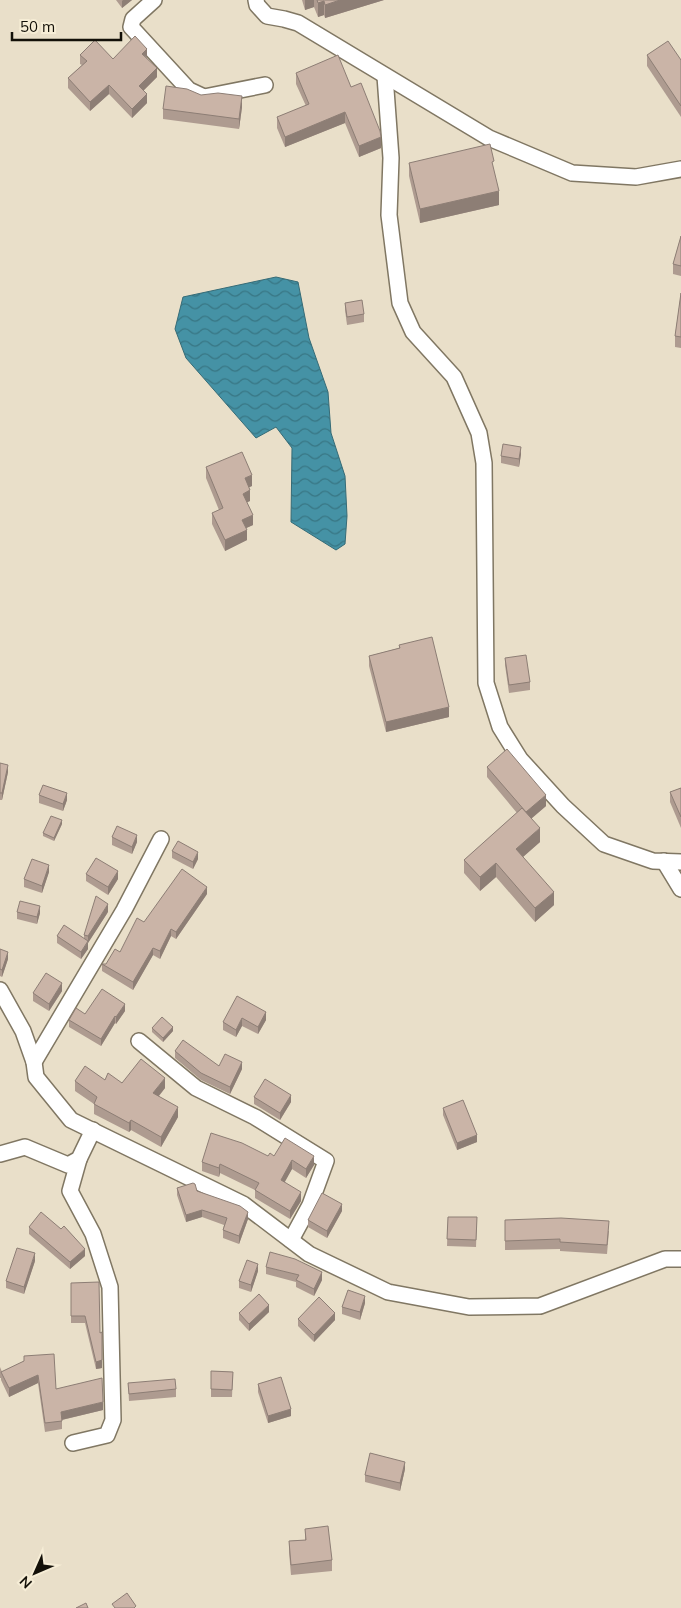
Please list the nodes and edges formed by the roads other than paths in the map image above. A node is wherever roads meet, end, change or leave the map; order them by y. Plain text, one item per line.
1 (154, 0) edge
2 (256, 0) edge
3 (385, 76) junction
4 (265, 85) dead end
5 (681, 169) edge
6 (161, 839) dead end
7 (664, 861) junction
8 (681, 862) edge
9 (681, 889) edge
10 (0, 990) edge
11 (139, 1041) dead end
12 (34, 1062) junction
13 (93, 1130) junction
14 (0, 1154) edge
15 (80, 1159) junction
16 (291, 1240) junction
17 (681, 1259) edge
18 (73, 1443) dead end

1 - 4 street
2 - 3 street
3 - 5 street
3 - 7 street
6 - 12 street
7 - 8 street
7 - 9 street
10 - 12 street
11 - 16 street
12 - 13 street
13 - 15 street
13 - 16 street
14 - 15 street
15 - 18 street
16 - 17 street

